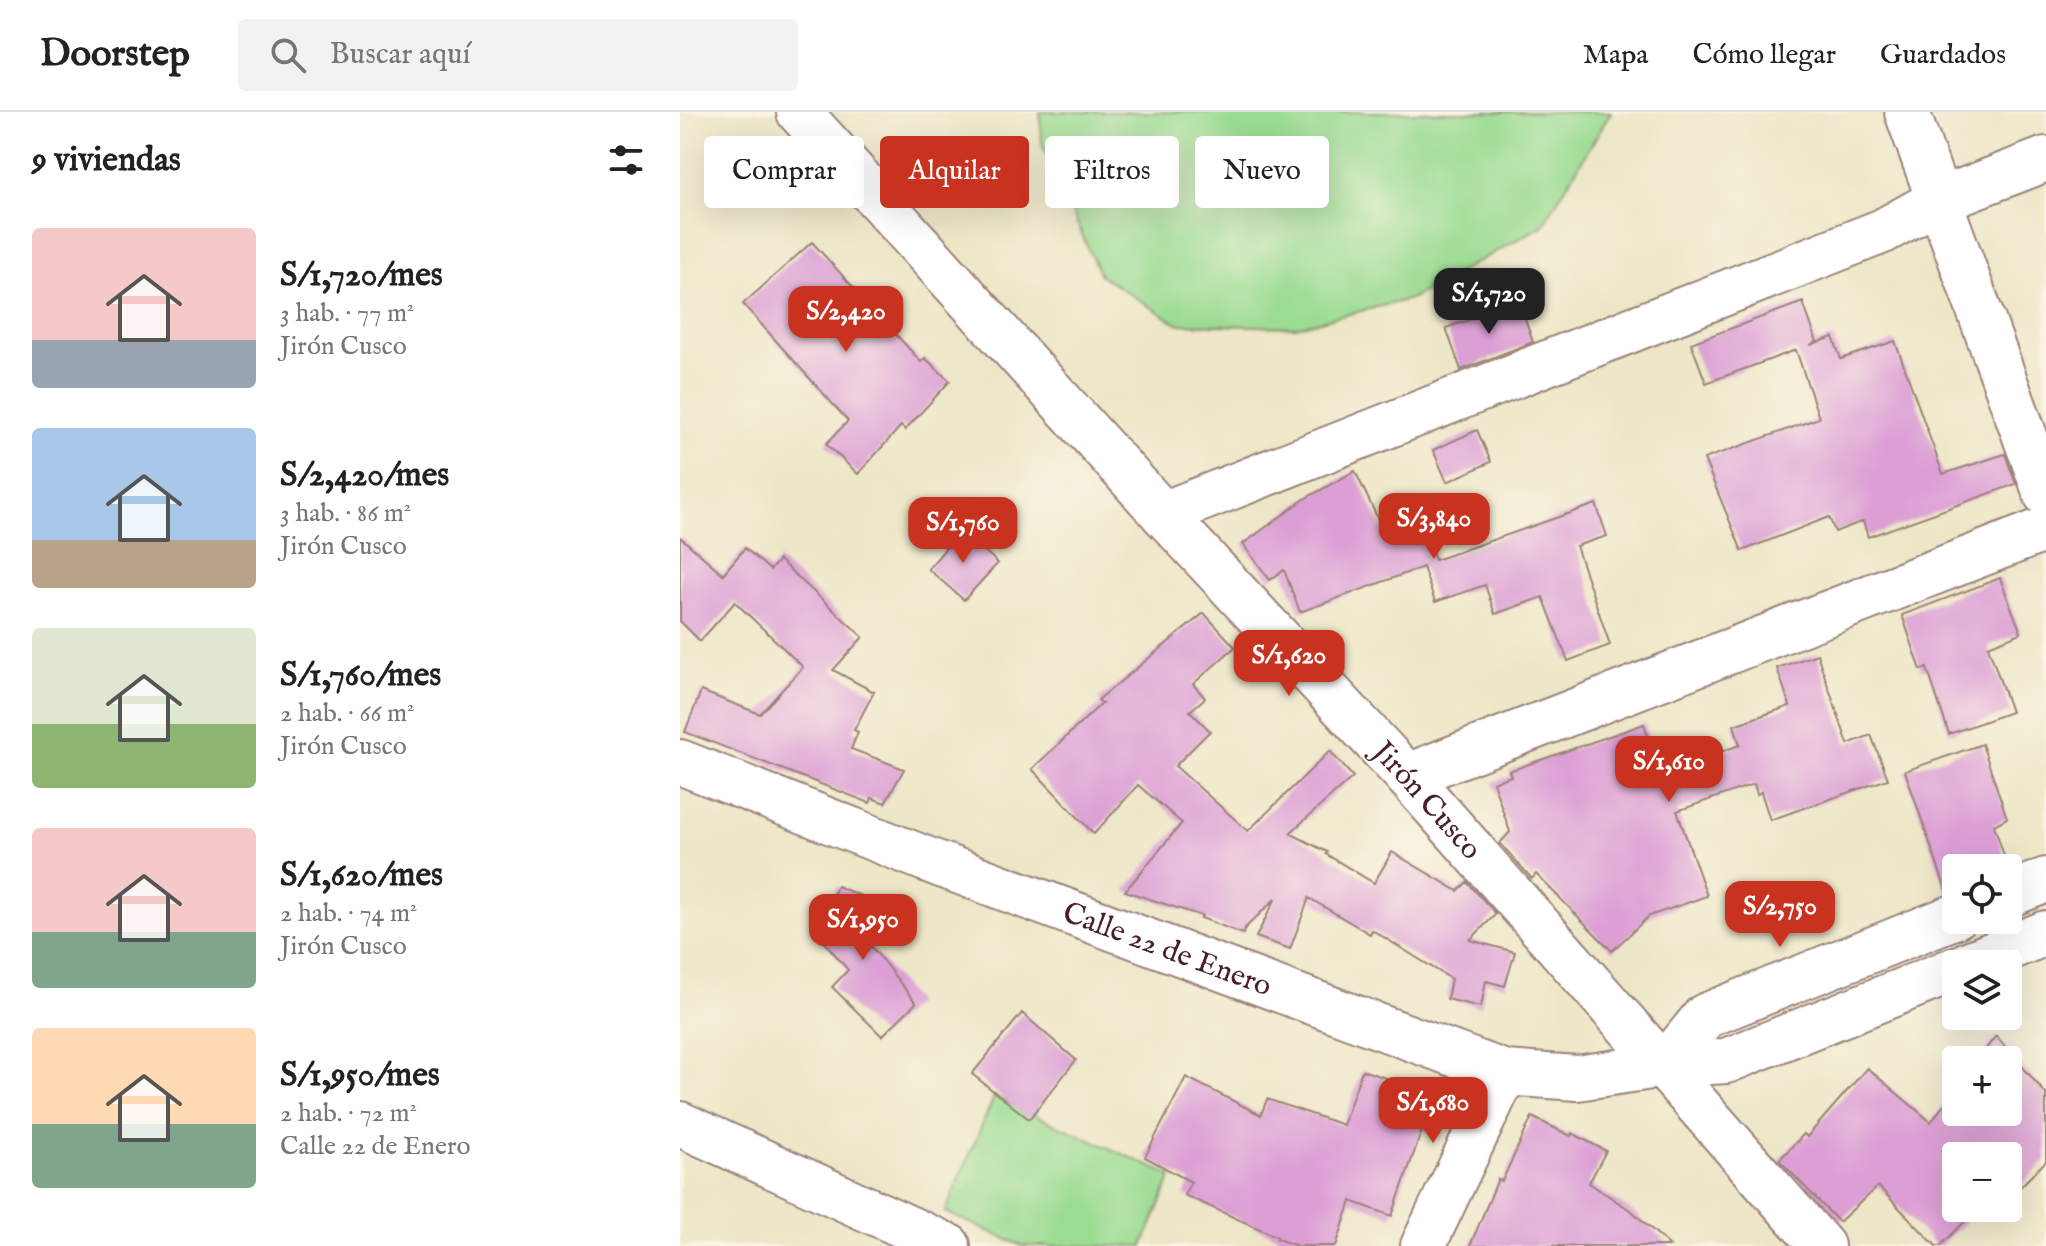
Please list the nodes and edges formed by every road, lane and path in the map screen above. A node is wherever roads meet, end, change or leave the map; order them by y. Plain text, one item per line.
1 (799, 112) edge
2 (1907, 112) edge
3 (2046, 159) edge
4 (1937, 201) junction
5 (2046, 494) edge
6 (1163, 514) junction
7 (2046, 529) edge
8 (680, 762) edge
9 (1407, 776) junction
10 (2046, 880) edge
11 (2022, 889) edge
12 (1942, 922) edge
13 (2046, 933) edge
14 (2003, 950) edge
15 (1942, 975) edge
16 (1665, 1065) junction
17 (1505, 1073) junction
18 (680, 1124) edge
19 (948, 1246) edge
20 (1423, 1246) edge
21 (1822, 1246) edge

1 - 6 street, Jirón Cusco
2 - 4 street
3 - 4 street
4 - 5 street
4 - 6 street
6 - 9 street, Jirón Cusco
7 - 9 street
8 - 17 street, Calle 22 de Enero
9 - 16 street, Jirón Cusco
10 - 11 street
12 - 16 street
13 - 14 street
15 - 16 street, Calle 22 de Enero
16 - 17 street, Calle 22 de Enero
16 - 21 street, Jirón Cusco
17 - 20 street
18 - 19 street

